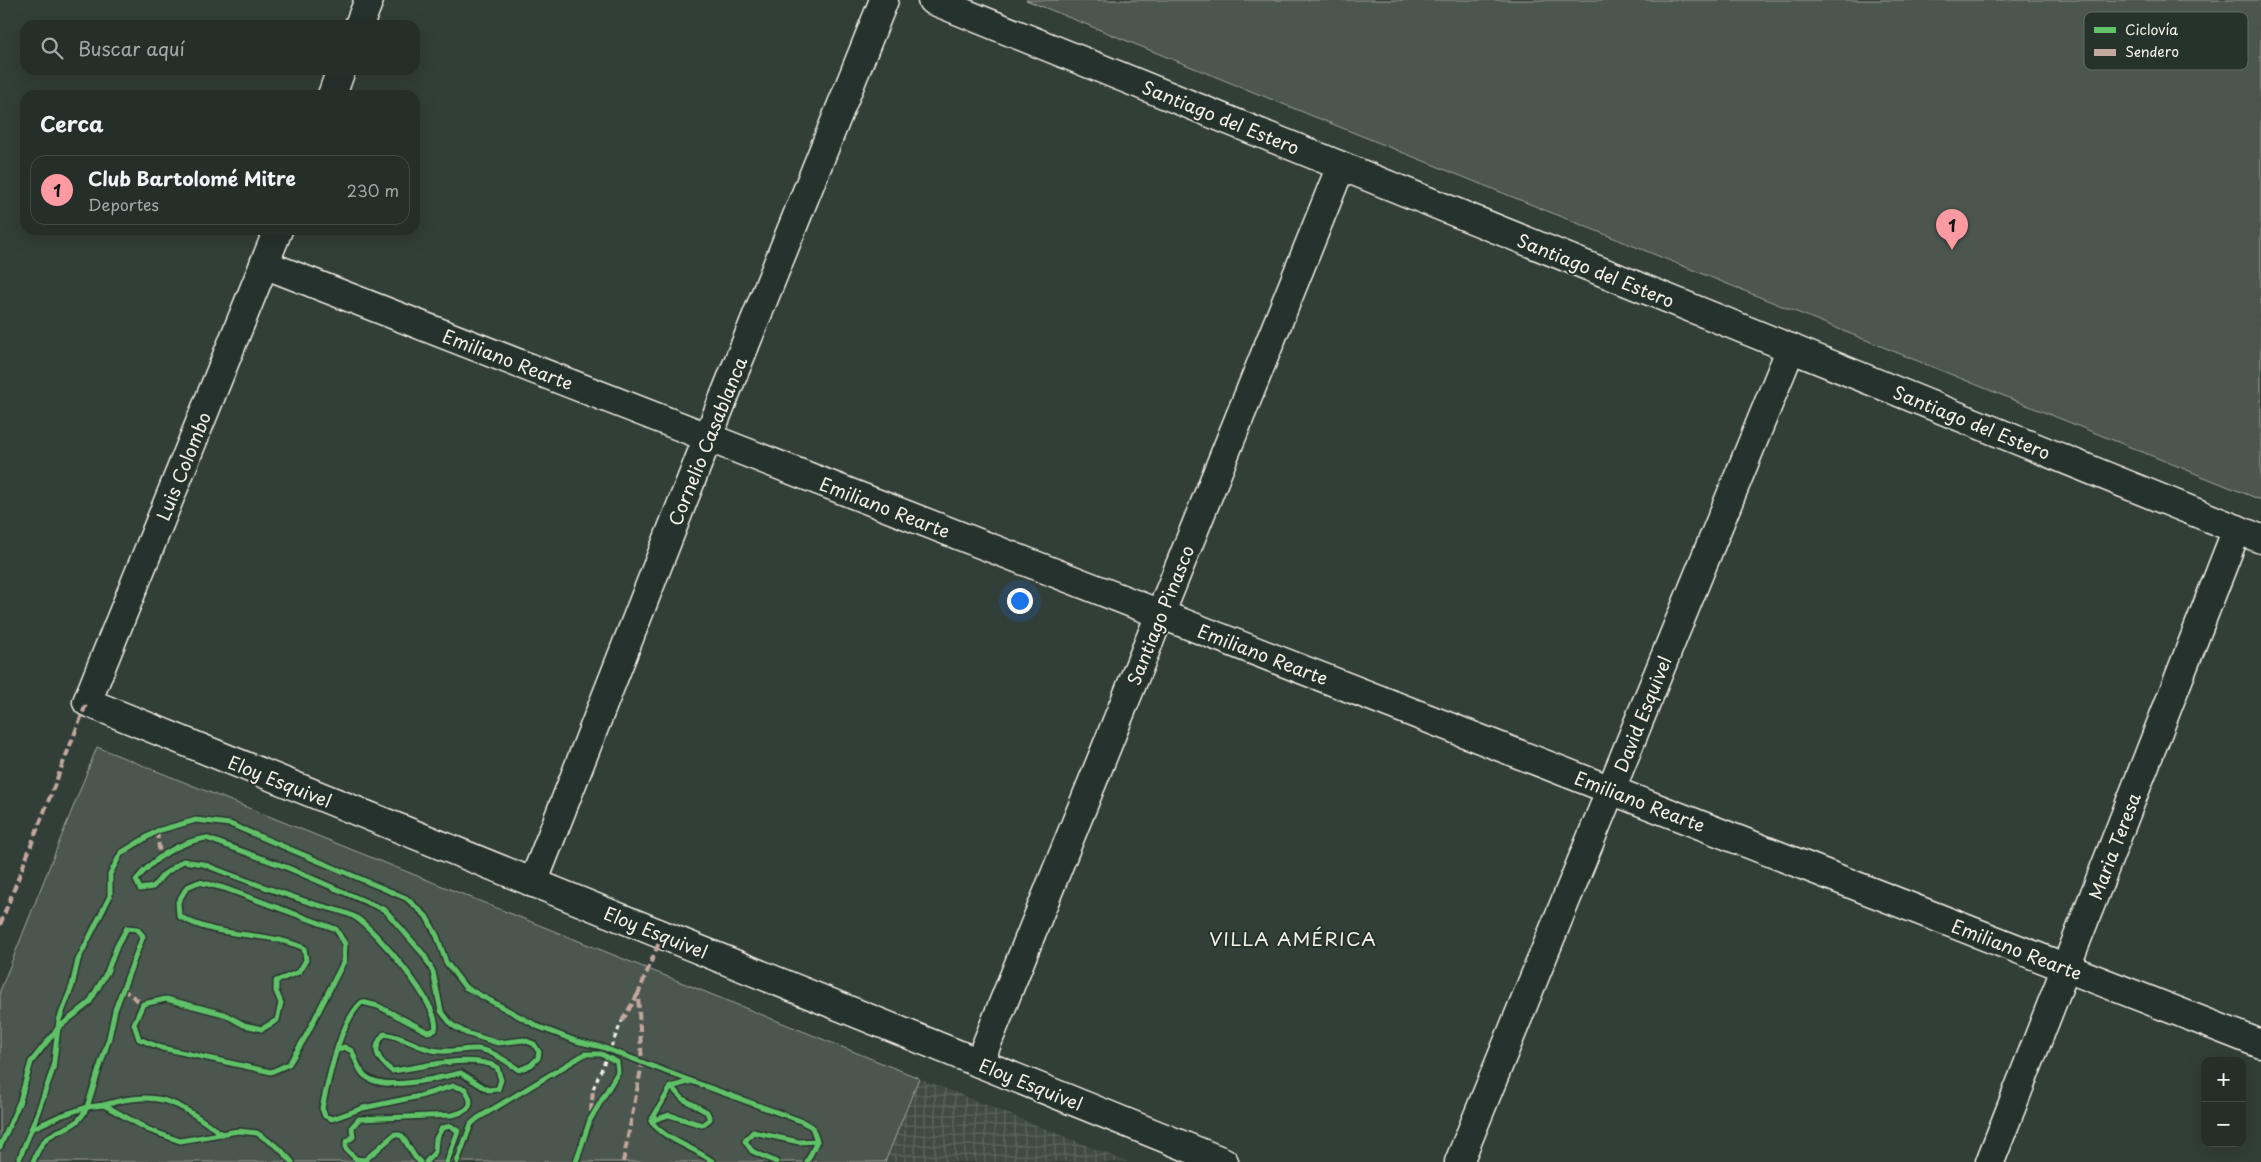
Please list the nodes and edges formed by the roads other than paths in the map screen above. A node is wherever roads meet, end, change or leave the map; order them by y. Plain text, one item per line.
1 (369, 0) edge
2 (884, 0) edge
3 (932, 0) edge
4 (361, 20) edge
5 (340, 75) edge
6 (334, 90) edge
7 (1342, 166) junction
8 (276, 235) edge
9 (264, 264) junction
10 (1791, 348) junction
11 (708, 437) junction
12 (2249, 534) edge
13 (1160, 614) junction
14 (87, 702) joint
15 (1611, 790) junction
16 (533, 883) junction
17 (2066, 968) junction
18 (2261, 1044) edge
19 (979, 1063) junction
20 (1224, 1162) edge
21 (1459, 1162) edge
22 (1990, 1162) edge

1 - 4 street
2 - 11 street, Cornelio Casablanca
3 - 7 street, Santiago del Estero
5 - 6 street
7 - 10 street, Santiago del Estero
7 - 13 street, Santiago Pinasco
8 - 9 street, Luis Colombo
9 - 11 street, Emiliano Rearte
9 - 14 street, Luis Colombo
10 - 12 street, Santiago del Estero
10 - 15 street, David Esquivel
11 - 13 street, Emiliano Rearte
11 - 16 street, Cornelio Casablanca
12 - 17 street, Maria Teresa
13 - 15 street, Emiliano Rearte
13 - 19 street, Santiago Pinasco
14 - 16 street, Eloy Esquivel
15 - 17 street, Emiliano Rearte
15 - 21 street, David Esquivel
16 - 19 street, Eloy Esquivel
17 - 18 street, Emiliano Rearte
17 - 22 street, Maria Teresa
19 - 20 street, Eloy Esquivel

